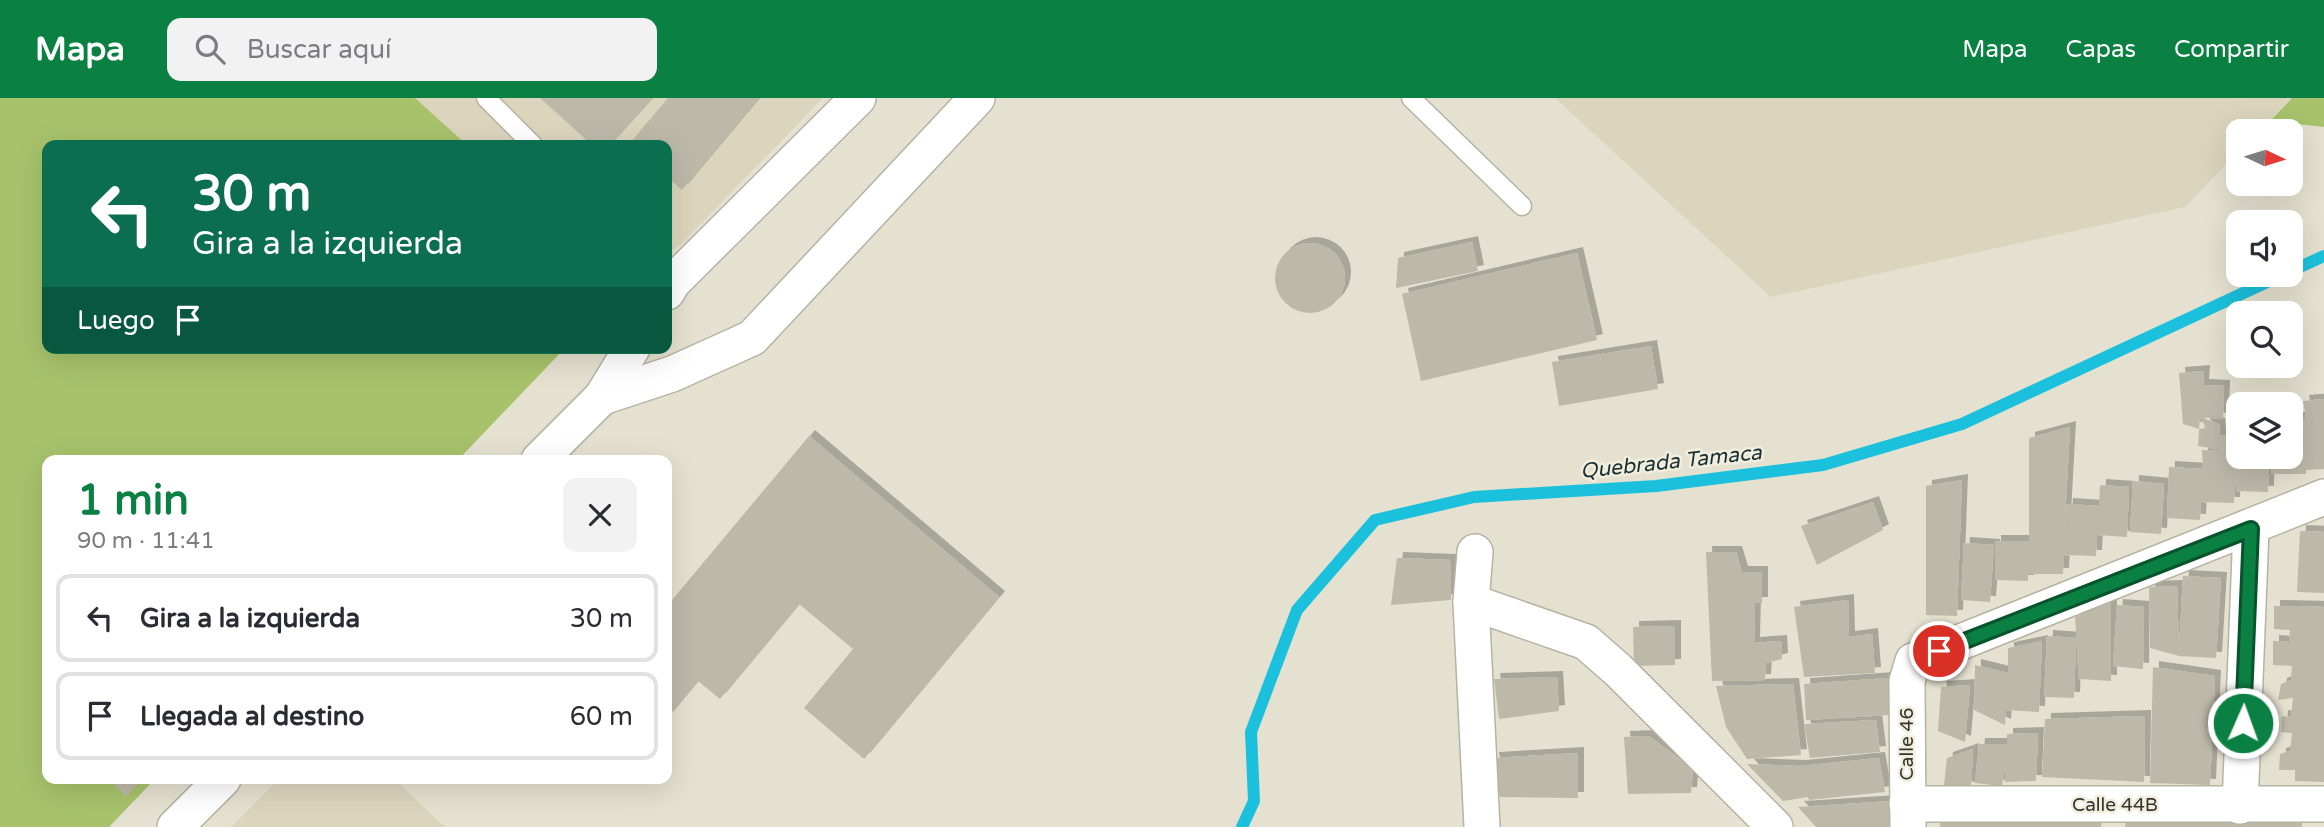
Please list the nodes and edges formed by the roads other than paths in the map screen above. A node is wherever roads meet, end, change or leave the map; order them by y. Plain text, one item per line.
1 (486, 98) edge
2 (858, 98) edge
3 (977, 98) edge
4 (1411, 98) edge
5 (528, 140) edge
6 (1521, 205) dead end
7 (672, 281) edge
8 (628, 354) edge
9 (602, 397) junction
10 (544, 455) edge
11 (2324, 497) edge
12 (2251, 529) junction
13 (1475, 552) dead end
14 (1471, 602) junction
15 (218, 784) edge
16 (2240, 806) junction
17 (2316, 812) edge
18 (1907, 815) edge
19 (2114, 816) edge
20 (175, 827) edge
21 (1482, 827) edge
22 (1775, 827) edge

1 - 5 lane
2 - 7 street
3 - 9 street
4 - 6 lane
8 - 9 street
9 - 10 street
11 - 12 street
12 - 16 street
12 - 18 street, Calle 46
13 - 14 street
14 - 21 street
14 - 22 street
15 - 20 street
16 - 17 street, Calle 44B
16 - 19 street, Calle 44B
18 - 19 street, Calle 44B

